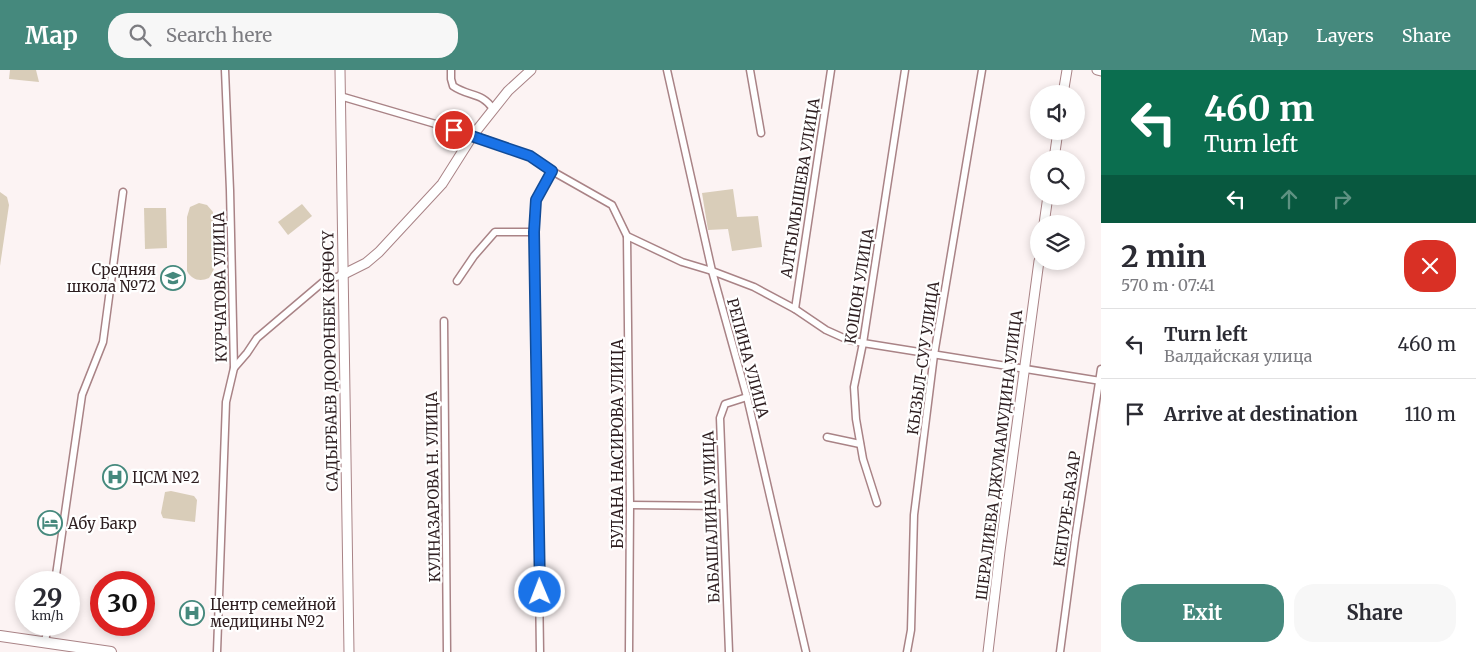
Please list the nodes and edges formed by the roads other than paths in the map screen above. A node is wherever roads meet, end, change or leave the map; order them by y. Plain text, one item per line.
1 (225, 70) edge
2 (340, 70) edge
3 (451, 70) edge
4 (531, 70) edge
5 (667, 70) edge
6 (750, 70) edge
7 (831, 70) edge
8 (905, 70) edge
9 (982, 70) edge
10 (1066, 70) edge
11 (1097, 70) edge
12 (1101, 71) edge
13 (1064, 85) edge
14 (340, 96) junction
15 (493, 109) junction
16 (761, 133) dead end
17 (472, 135) junction
18 (552, 171) junction
19 (123, 192) dead end
20 (534, 232) junction
21 (628, 236) junction
22 (1038, 270) edge
23 (712, 271) junction
24 (342, 275) junction
25 (457, 281) dead end
26 (795, 310) junction
27 (444, 321) dead end
28 (863, 343) junction
29 (934, 355) junction
30 (234, 368) junction
31 (1101, 369) edge
32 (1023, 370) junction
33 (1100, 381) edge
34 (747, 397) junction
35 (827, 436) dead end
36 (860, 444) junction
37 (877, 503) dead end
38 (630, 505) junction
39 (723, 506) junction
40 (57, 571) edge
41 (0, 636) edge
42 (46, 636) edge
43 (45, 642) junction
44 (111, 652) edge
45 (217, 652) edge
46 (349, 652) edge
47 (447, 652) edge
48 (540, 652) edge
49 (629, 652) edge
50 (728, 652) edge
51 (806, 652) edge
52 (907, 652) edge
53 (988, 652) edge
54 (1060, 652) edge

1 - 30 street, КУРЧАТОВА УЛИЦА
2 - 14 street, САДЫРБАЕВ ДООРОНБЕК КӨЧӨСҮ
3 - 15 street
4 - 15 street
5 - 23 street, РЕПИНА УЛИЦА
6 - 16 street
7 - 26 street, АЛТЫМЫШЕВА УЛИЦА
8 - 28 street, КОШОН УЛИЦА
9 - 29 street, КЫЗЫЛ-СУУ УЛИЦА
10 - 13 street
11 - 12 street
14 - 17 street
14 - 24 street, САДЫРБАЕВ ДООРОНБЕК КӨЧӨСҮ
15 - 17 street
17 - 18 street
17 - 24 street
18 - 20 street
18 - 21 street
19 - 40 street
20 - 25 street
20 - 48 street
21 - 23 street
21 - 38 street, БУЛАНА НАСИРОВА УЛИЦА
22 - 32 street, ШЕРАЛИЕВА ДЖУМАМУДИНА УЛИЦА
23 - 26 street
23 - 34 street, РЕПИНА УЛИЦА
24 - 30 street
24 - 46 street, САДЫРБАЕВ ДООРОНБЕК КӨЧӨСҮ
26 - 28 street
27 - 47 street, КУЛНАЗАРОВА Н. УЛИЦА
28 - 29 street
28 - 36 street, КОШОН УЛИЦА
29 - 32 street
29 - 52 street, КЫЗЫЛ-СУУ УЛИЦА
30 - 45 street, КУРЧАТОВА УЛИЦА
31 - 33 street, КЕПУРЕ-БАЗАР
32 - 33 street
32 - 53 street, ШЕРАЛИЕВА ДЖУМАМУДИНА УЛИЦА
33 - 54 street, КЕПУРЕ-БАЗАР
34 - 39 street, БАБАШАЛИНА УЛИЦА
34 - 51 street, РЕПИНА УЛИЦА
35 - 36 street
36 - 37 street, КОШОН УЛИЦА
38 - 39 street
38 - 49 street, БУЛАНА НАСИРОВА УЛИЦА
39 - 50 street, БАБАШАЛИНА УЛИЦА
41 - 43 main road
42 - 43 street
43 - 44 main road

